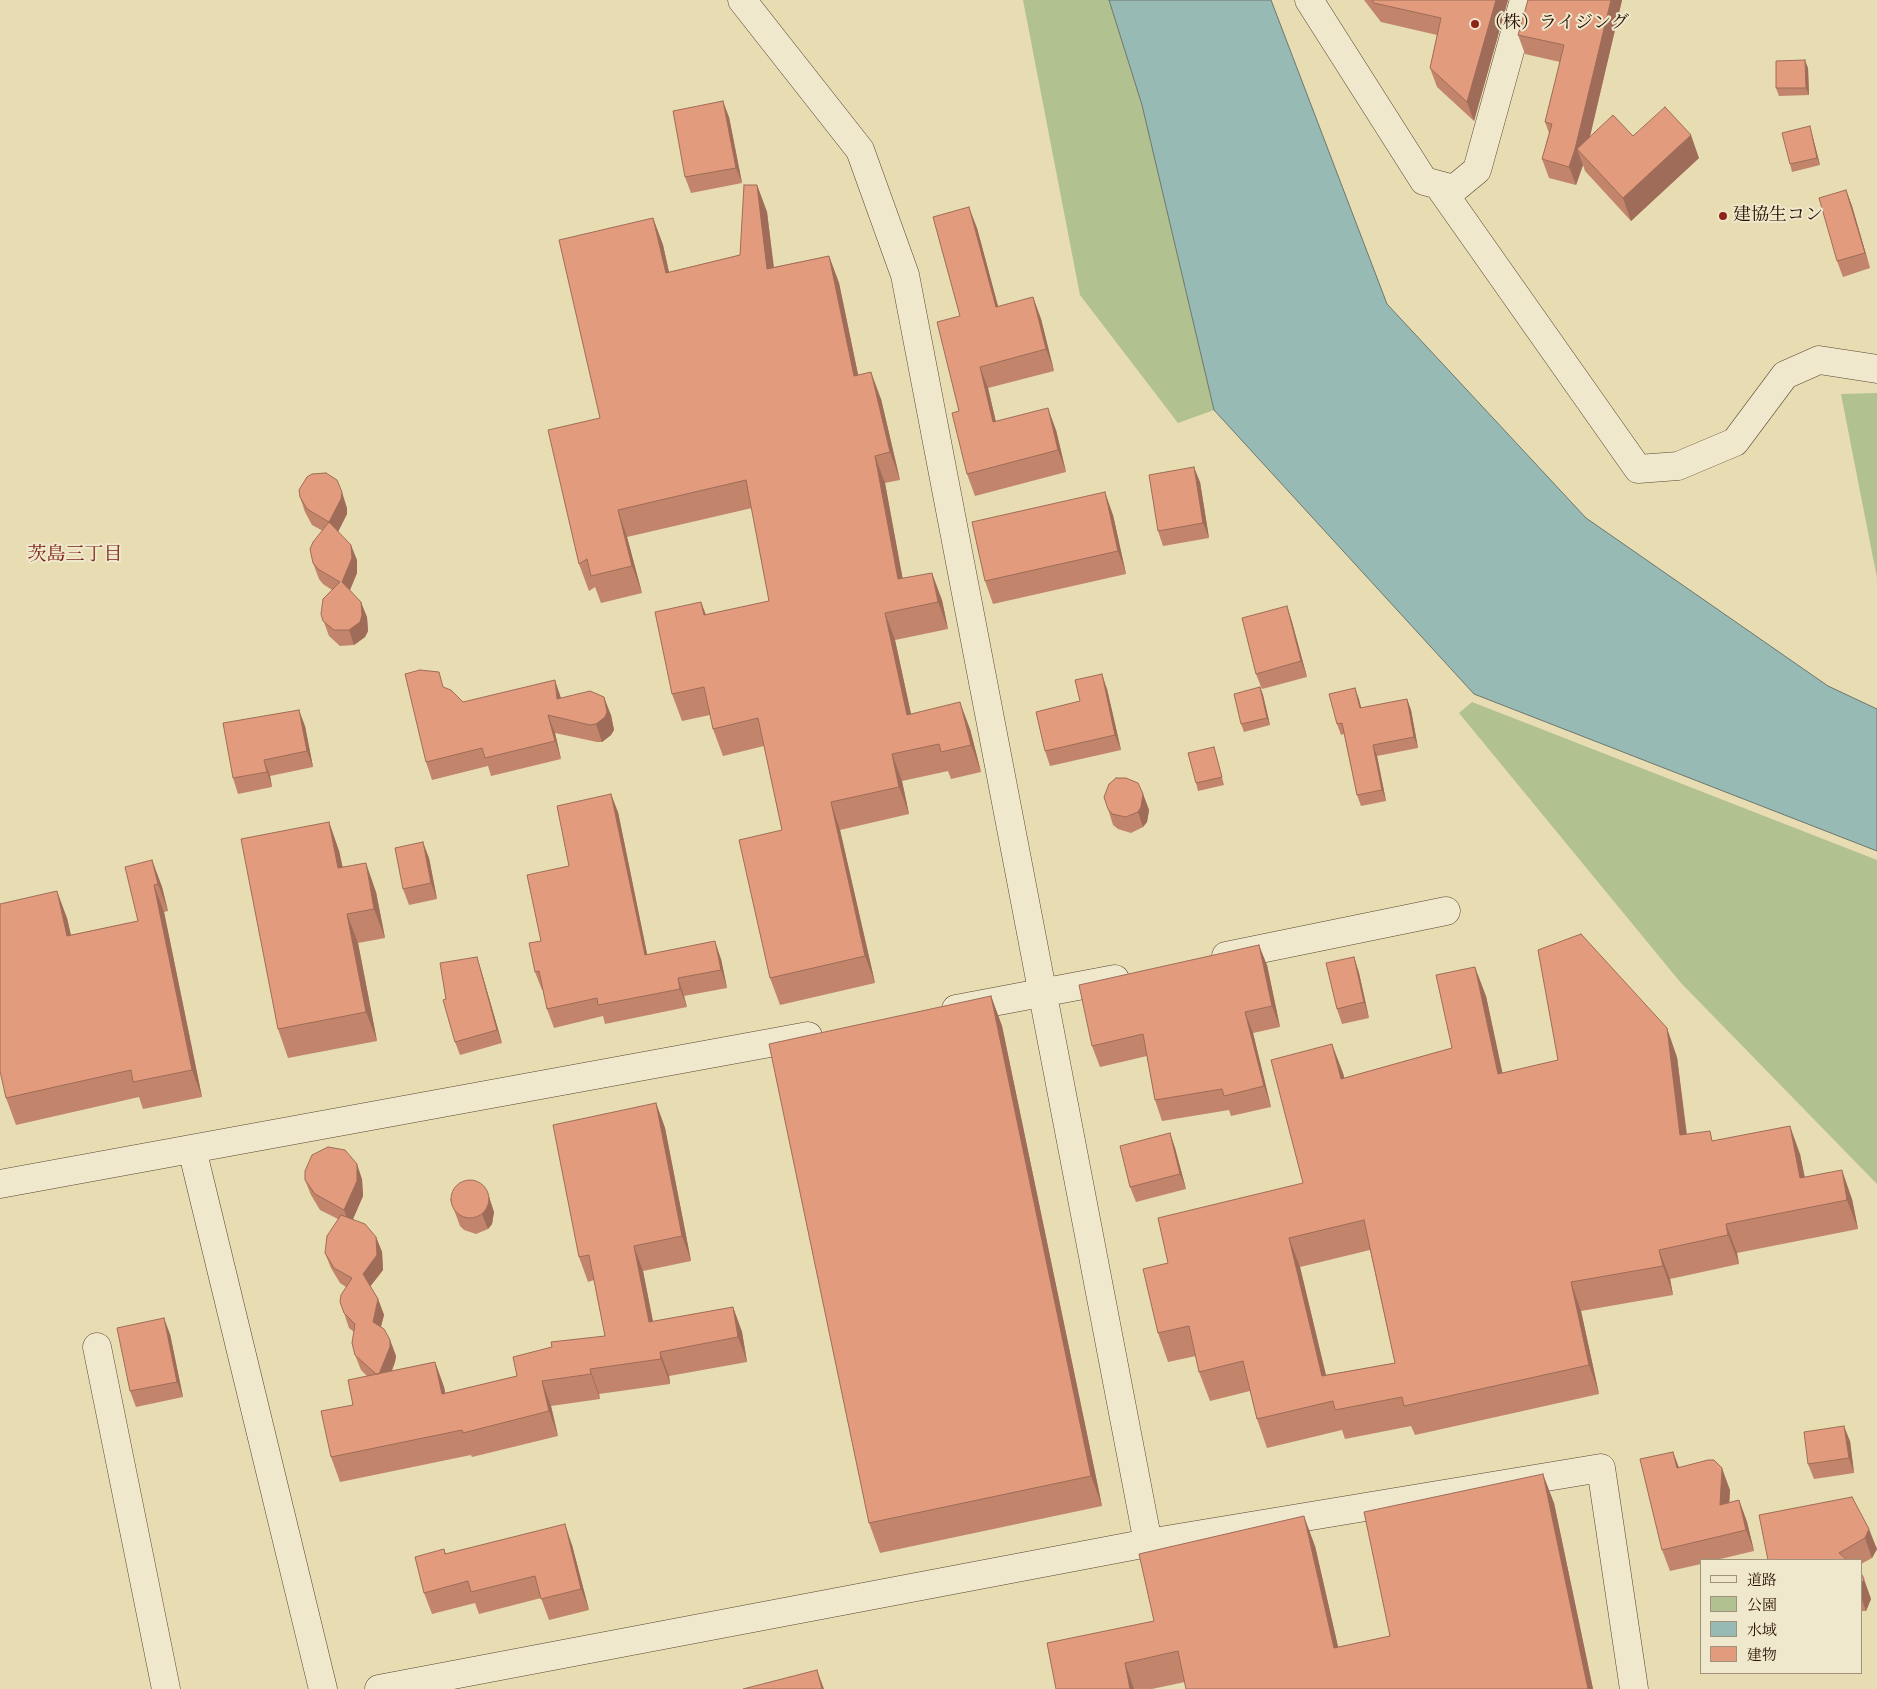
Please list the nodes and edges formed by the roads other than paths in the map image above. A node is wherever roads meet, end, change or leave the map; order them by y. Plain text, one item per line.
1 (742, 0) edge
2 (1309, 0) edge
3 (1524, 0) edge
4 (1438, 185) junction
5 (1877, 369) edge
6 (1446, 911) dead end
7 (1204, 960) edge
8 (1137, 974) edge
9 (1041, 994) junction
10 (933, 1014) edge
11 (836, 1031) edge
12 (192, 1149) junction
13 (0, 1184) edge
14 (97, 1347) dead end
15 (1148, 1543) junction
16 (166, 1689) edge
17 (323, 1689) edge
18 (379, 1689) edge
19 (1634, 1689) edge

1 - 9 street
2 - 4 street
3 - 4 street
4 - 5 street
6 - 7 street
8 - 9 street
9 - 10 street
9 - 15 street
11 - 12 street
12 - 13 street
12 - 17 street
14 - 16 street
15 - 18 street
15 - 19 street

